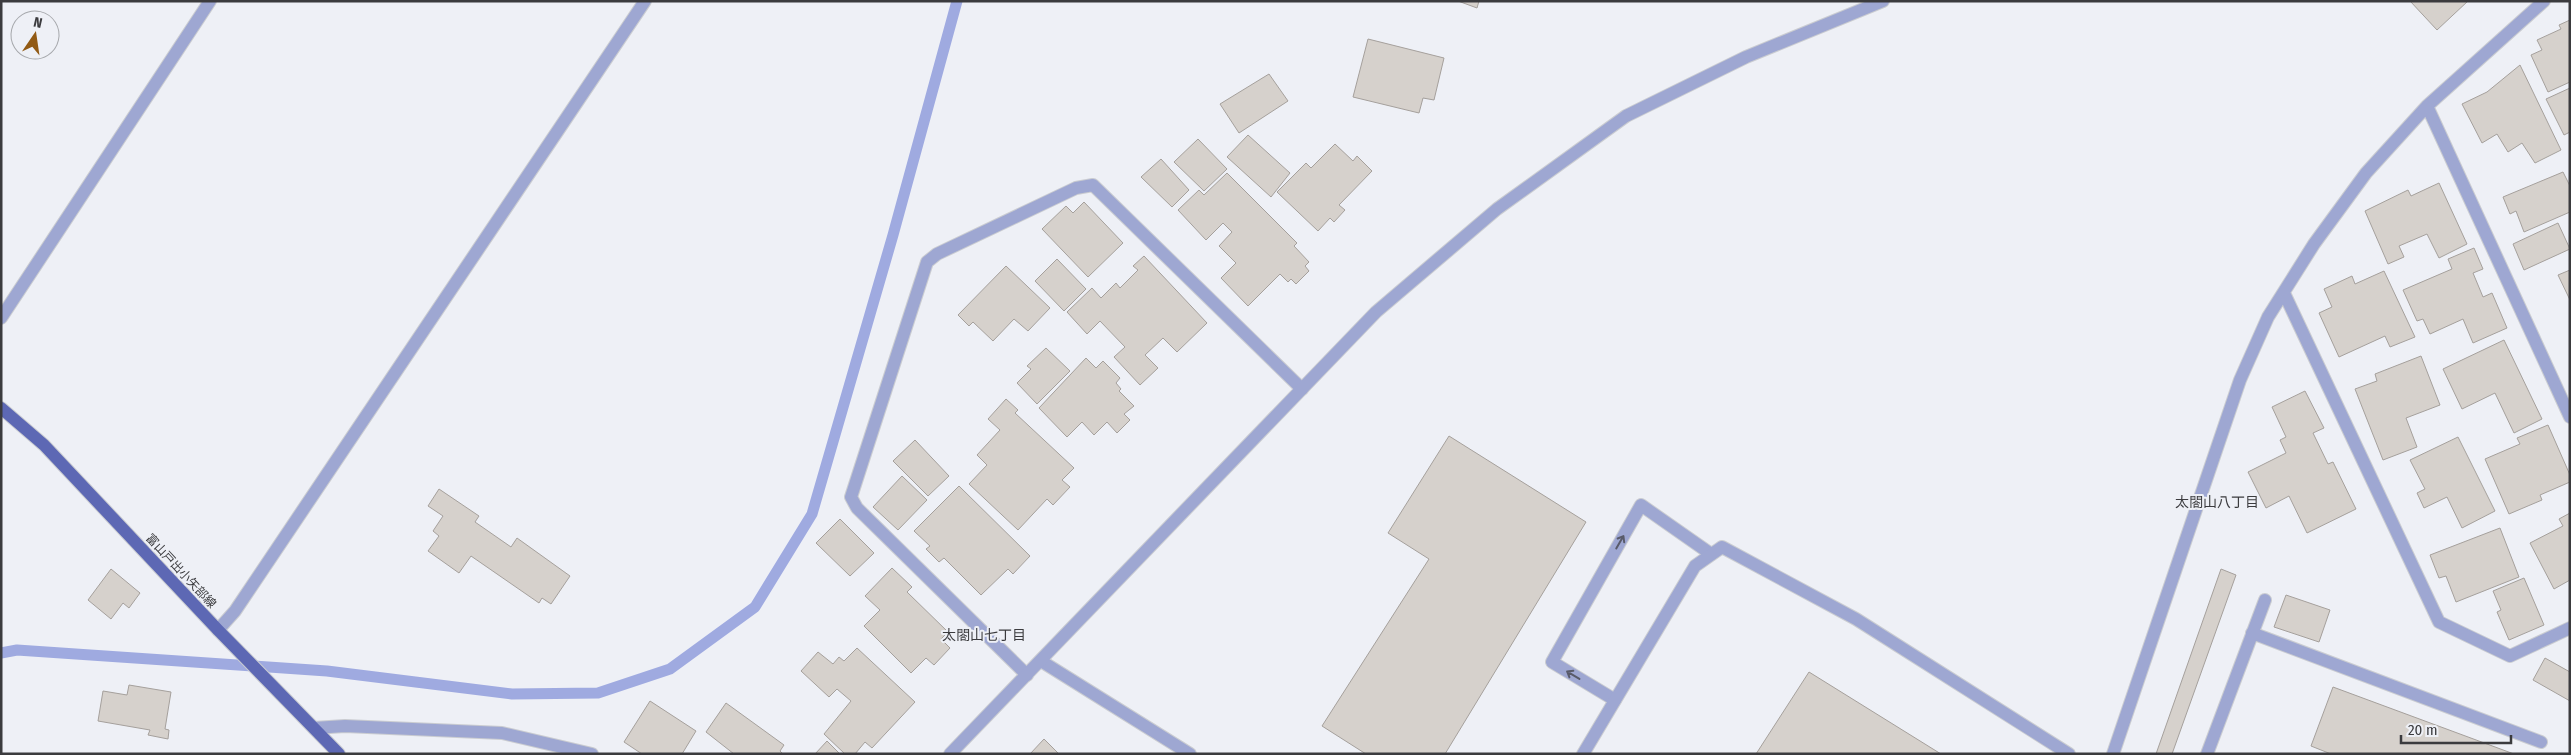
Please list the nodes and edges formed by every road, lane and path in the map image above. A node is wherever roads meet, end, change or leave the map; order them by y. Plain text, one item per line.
1 (210, 1) edge
2 (644, 1) edge
3 (1883, 1) edge
4 (2544, 1) edge
5 (2427, 106) junction
6 (2284, 293) junction
7 (1, 318) edge
8 (1302, 389) junction
9 (1, 408) edge
10 (2570, 417) edge
11 (1712, 554) junction
12 (2265, 600) dead end
13 (2570, 628) edge
14 (218, 630) junction
15 (2252, 633) junction
16 (1041, 661) junction
17 (1027, 674) junction
18 (1615, 700) junction
19 (314, 728) junction
20 (2541, 742) dead end
21 (339, 754) edge
22 (592, 754) edge
23 (950, 754) edge
24 (1190, 754) edge
25 (1583, 754) edge
26 (2070, 754) edge
27 (2113, 754) edge
28 (2207, 754) edge

1 - 7 street
2 - 14 street
3 - 8 street
4 - 5 street
5 - 6 street
5 - 10 street
6 - 13 street
6 - 27 street
8 - 16 street
8 - 17 street
9 - 14 main road, 富山戸出小矢部線
11 - 18 street
18 -> 11 street
11 - 26 street
12 - 15 street
14 - 19 main road, 富山戸出小矢部線
15 - 20 street
15 - 28 street
16 - 17 street
16 - 24 street
17 - 23 street
18 - 25 street
19 - 21 main road, 富山戸出小矢部線
19 - 22 street

